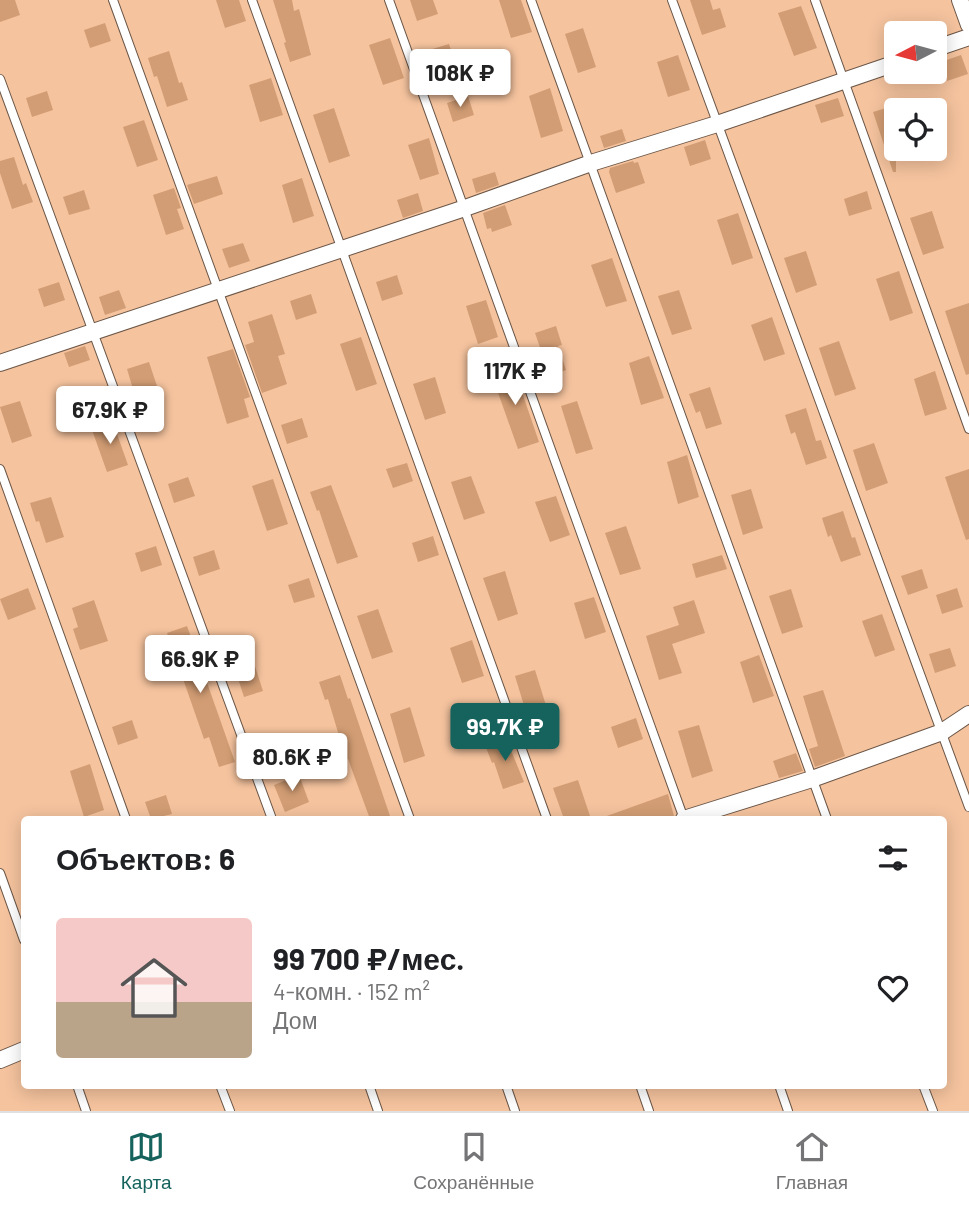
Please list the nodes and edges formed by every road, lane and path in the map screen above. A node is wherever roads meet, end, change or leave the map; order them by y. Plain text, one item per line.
1 (113, 0) edge
2 (252, 0) edge
3 (389, 0) edge
4 (531, 0) edge
5 (672, 0) edge
6 (815, 0) edge
7 (960, 0) edge
8 (969, 25) edge
9 (969, 37) edge
10 (947, 45) edge
11 (884, 67) edge
12 (0, 79) edge
13 (844, 82) junction
14 (718, 124) junction
15 (591, 163) junction
16 (465, 208) junction
17 (343, 248) junction
18 (218, 291) junction
19 (92, 334) junction
20 (0, 363) edge
21 (969, 429) edge
22 (0, 469) edge
23 (969, 714) edge
24 (943, 732) junction
25 (812, 779) junction
26 (969, 807) edge
27 (125, 816) edge
28 (271, 816) edge
29 (409, 816) edge
30 (546, 816) edge
31 (683, 816) edge
32 (694, 816) edge
33 (826, 816) edge
34 (0, 873) edge
35 (21, 932) edge
36 (21, 1051) edge
37 (0, 1060) edge
38 (78, 1089) edge
39 (222, 1089) edge
40 (371, 1089) edge
41 (507, 1089) edge
42 (641, 1089) edge
43 (780, 1089) edge
44 (925, 1089) edge
45 (86, 1111) edge
46 (230, 1111) edge
47 (379, 1111) edge
48 (515, 1111) edge
49 (649, 1111) edge
50 (788, 1111) edge
51 (933, 1111) edge

1 - 18 lane
2 - 17 lane
3 - 16 lane
4 - 15 lane
5 - 14 lane
6 - 13 lane
7 - 8 street
9 - 10 street
11 - 13 street
12 - 19 lane
13 - 14 street
13 - 21 lane
14 - 15 street
14 - 24 lane
15 - 16 street
15 - 25 lane
16 - 17 street
16 - 31 lane
17 - 18 street
17 - 30 lane
18 - 19 street
18 - 29 lane
19 - 20 street
19 - 28 lane
22 - 27 lane
23 - 24 street
24 - 25 street
24 - 26 lane
25 - 32 street
25 - 33 lane
34 - 35 lane
36 - 37 street
38 - 45 lane
39 - 46 lane
40 - 47 lane
41 - 48 lane
42 - 49 lane
43 - 50 lane
44 - 51 lane

